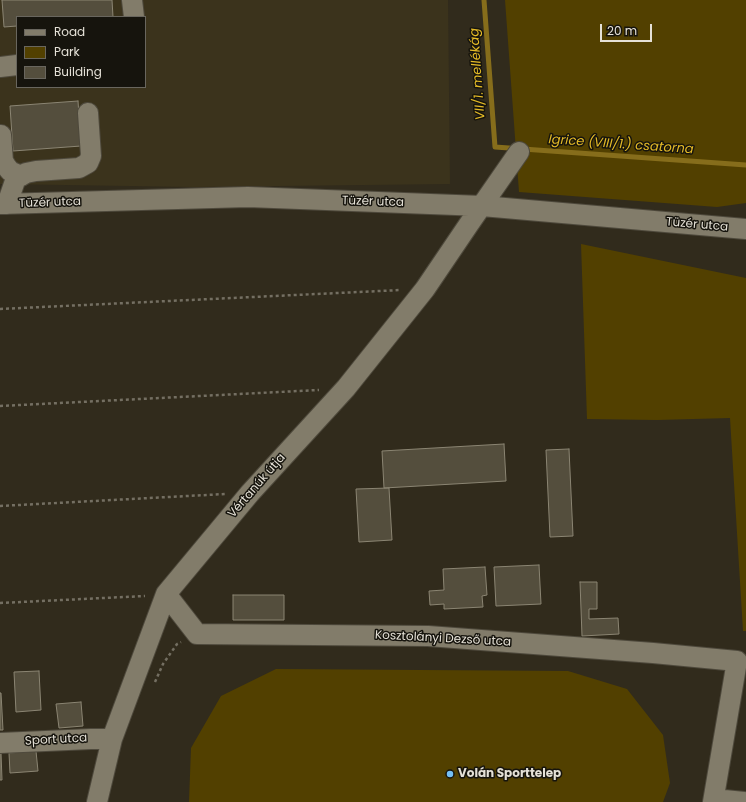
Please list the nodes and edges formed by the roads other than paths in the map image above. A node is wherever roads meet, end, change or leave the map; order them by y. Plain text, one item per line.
1 (132, 0) edge
2 (134, 16) edge
3 (16, 65) edge
4 (0, 67) edge
5 (88, 113) dead end
6 (1, 135) edge
7 (519, 152) dead end
8 (21, 176) junction
9 (3, 204) edge
10 (482, 206) junction
11 (746, 229) edge
12 (166, 594) junction
13 (112, 739) junction
14 (0, 743) edge
15 (714, 801) edge
16 (97, 802) edge
17 (744, 802) edge

1 - 2 street
3 - 4 street
5 - 8 street
6 - 8 street
7 - 10 street, Vértanúk útja
8 - 9 street
9 - 10 street, Tüzér utca
10 - 11 street, Tüzér utca
10 - 12 street, Vértanúk útja
12 - 13 street, Vértanúk útja
12 - 15 street, Kosztolányi Dezső utca
13 - 14 street, Sport utca
13 - 16 street, Vértanúk útja
15 - 17 street

